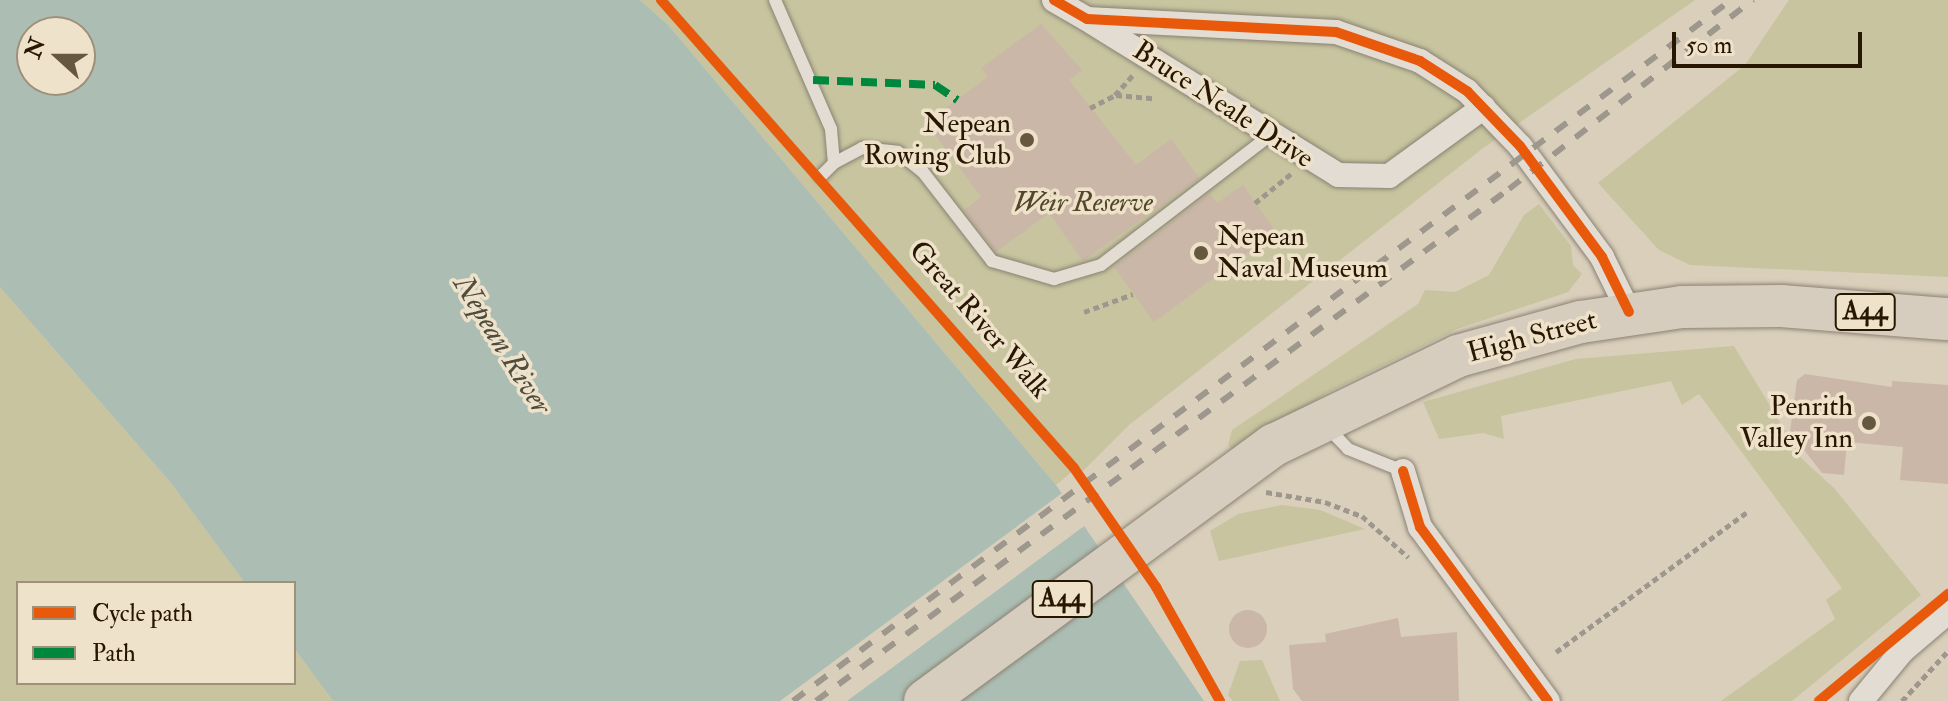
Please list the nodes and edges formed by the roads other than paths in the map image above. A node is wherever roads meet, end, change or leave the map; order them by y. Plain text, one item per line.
1 (775, 0) edge
2 (1054, 0) edge
3 (1087, 19) junction
4 (1484, 107) junction
5 (1269, 136) junction
6 (834, 163) junction
7 (821, 176) dead end
8 (1629, 312) junction
9 (1948, 319) edge
10 (1322, 417) junction
11 (1403, 471) joint
12 (1948, 612) edge
13 (925, 701) edge
14 (1548, 701) edge
15 (1861, 701) edge

1 - 6 lane
2 - 3 street, Bruce Neale Drive
3 - 4 street, Bruce Neale Drive
3 - 5 street, Bruce Neale Drive
4 - 5 street, Bruce Neale Drive
4 - 8 street, Bruce Neale Drive
5 - 6 lane
6 - 7 lane
8 - 9 highway, High Street / A44
8 - 10 highway, High Street / A44
10 - 11 lane
10 - 13 highway, High Street / A44
11 - 14 street
12 - 15 street

